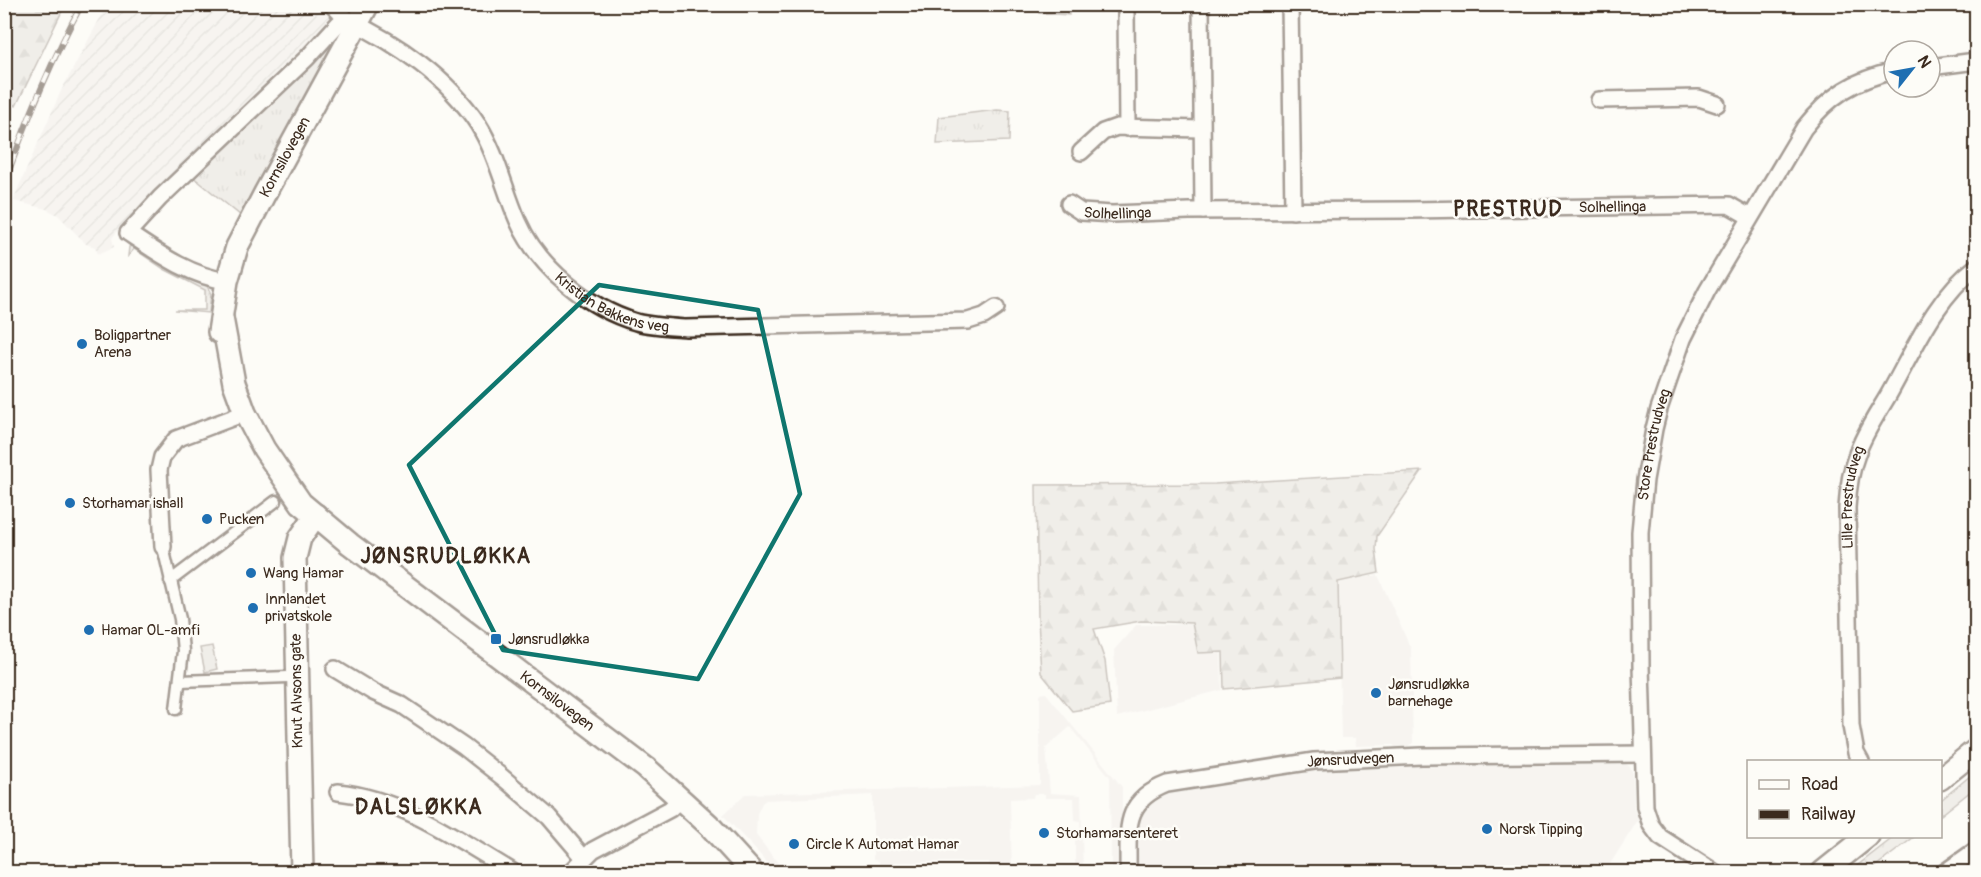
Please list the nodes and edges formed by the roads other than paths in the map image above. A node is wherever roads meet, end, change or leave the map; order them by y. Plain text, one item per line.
1 (331, 4) edge
2 (368, 4) edge
3 (1128, 4) edge
4 (1201, 4) edge
5 (1290, 4) edge
6 (352, 22) junction
7 (1977, 61) edge
8 (1942, 65) edge
9 (1882, 74) edge
10 (1599, 100) dead end
11 (1717, 104) dead end
12 (1127, 128) junction
13 (1201, 129) junction
14 (1081, 152) dead end
15 (1069, 204) dead end
16 (1203, 211) junction
17 (1293, 211) junction
18 (1750, 217) junction
19 (1977, 267) edge
20 (226, 281) junction
21 (996, 308) dead end
22 (239, 414) junction
23 (276, 501) dead end
24 (312, 519) junction
25 (163, 547) joint
26 (170, 581) junction
27 (335, 669) dead end
28 (288, 677) dead end
29 (180, 681) junction
30 (176, 709) dead end
31 (1977, 750) edge
32 (1643, 754) junction
33 (1860, 760) edge
34 (1942, 778) edge
35 (338, 792) dead end
36 (681, 798) junction
37 (1867, 838) edge
38 (1977, 850) edge
39 (584, 858) junction
40 (302, 873) edge
41 (513, 873) edge
42 (571, 873) edge
43 (752, 873) edge
44 (1128, 873) edge
45 (1714, 873) edge
46 (1823, 873) edge
47 (1945, 873) edge

1 - 6 street
2 - 6 main road, Kornsilovegen
3 - 12 street
4 - 13 street
5 - 17 street
6 - 20 main road, Kornsilovegen
6 - 20 street
6 - 21 street, Kristian Bakkens veg
7 - 8 street
9 - 18 street, Store Prestrudveg
10 - 11 street
12 - 13 street
12 - 14 street
13 - 16 street
15 - 16 street, Solhellinga
16 - 17 street, Solhellinga
17 - 18 street, Solhellinga
18 - 32 street, Store Prestrudveg
19 - 33 street, Lille Prestrudveg
20 - 22 main road, Kornsilovegen
22 - 24 main road, Kornsilovegen
22 - 25 street
23 - 26 street
24 - 36 main road, Kornsilovegen
24 - 40 main road, Knut Alvsons gate
25 - 26 street
26 - 29 street
27 - 39 street
28 - 29 street
29 - 30 street
31 - 34 main road
32 - 44 street, Jønsrudvegen
32 - 45 street, Store Prestrudveg
35 - 41 street
36 - 39 street
36 - 43 main road, Kornsilovegen
37 - 46 main road
38 - 47 street
39 - 42 street

